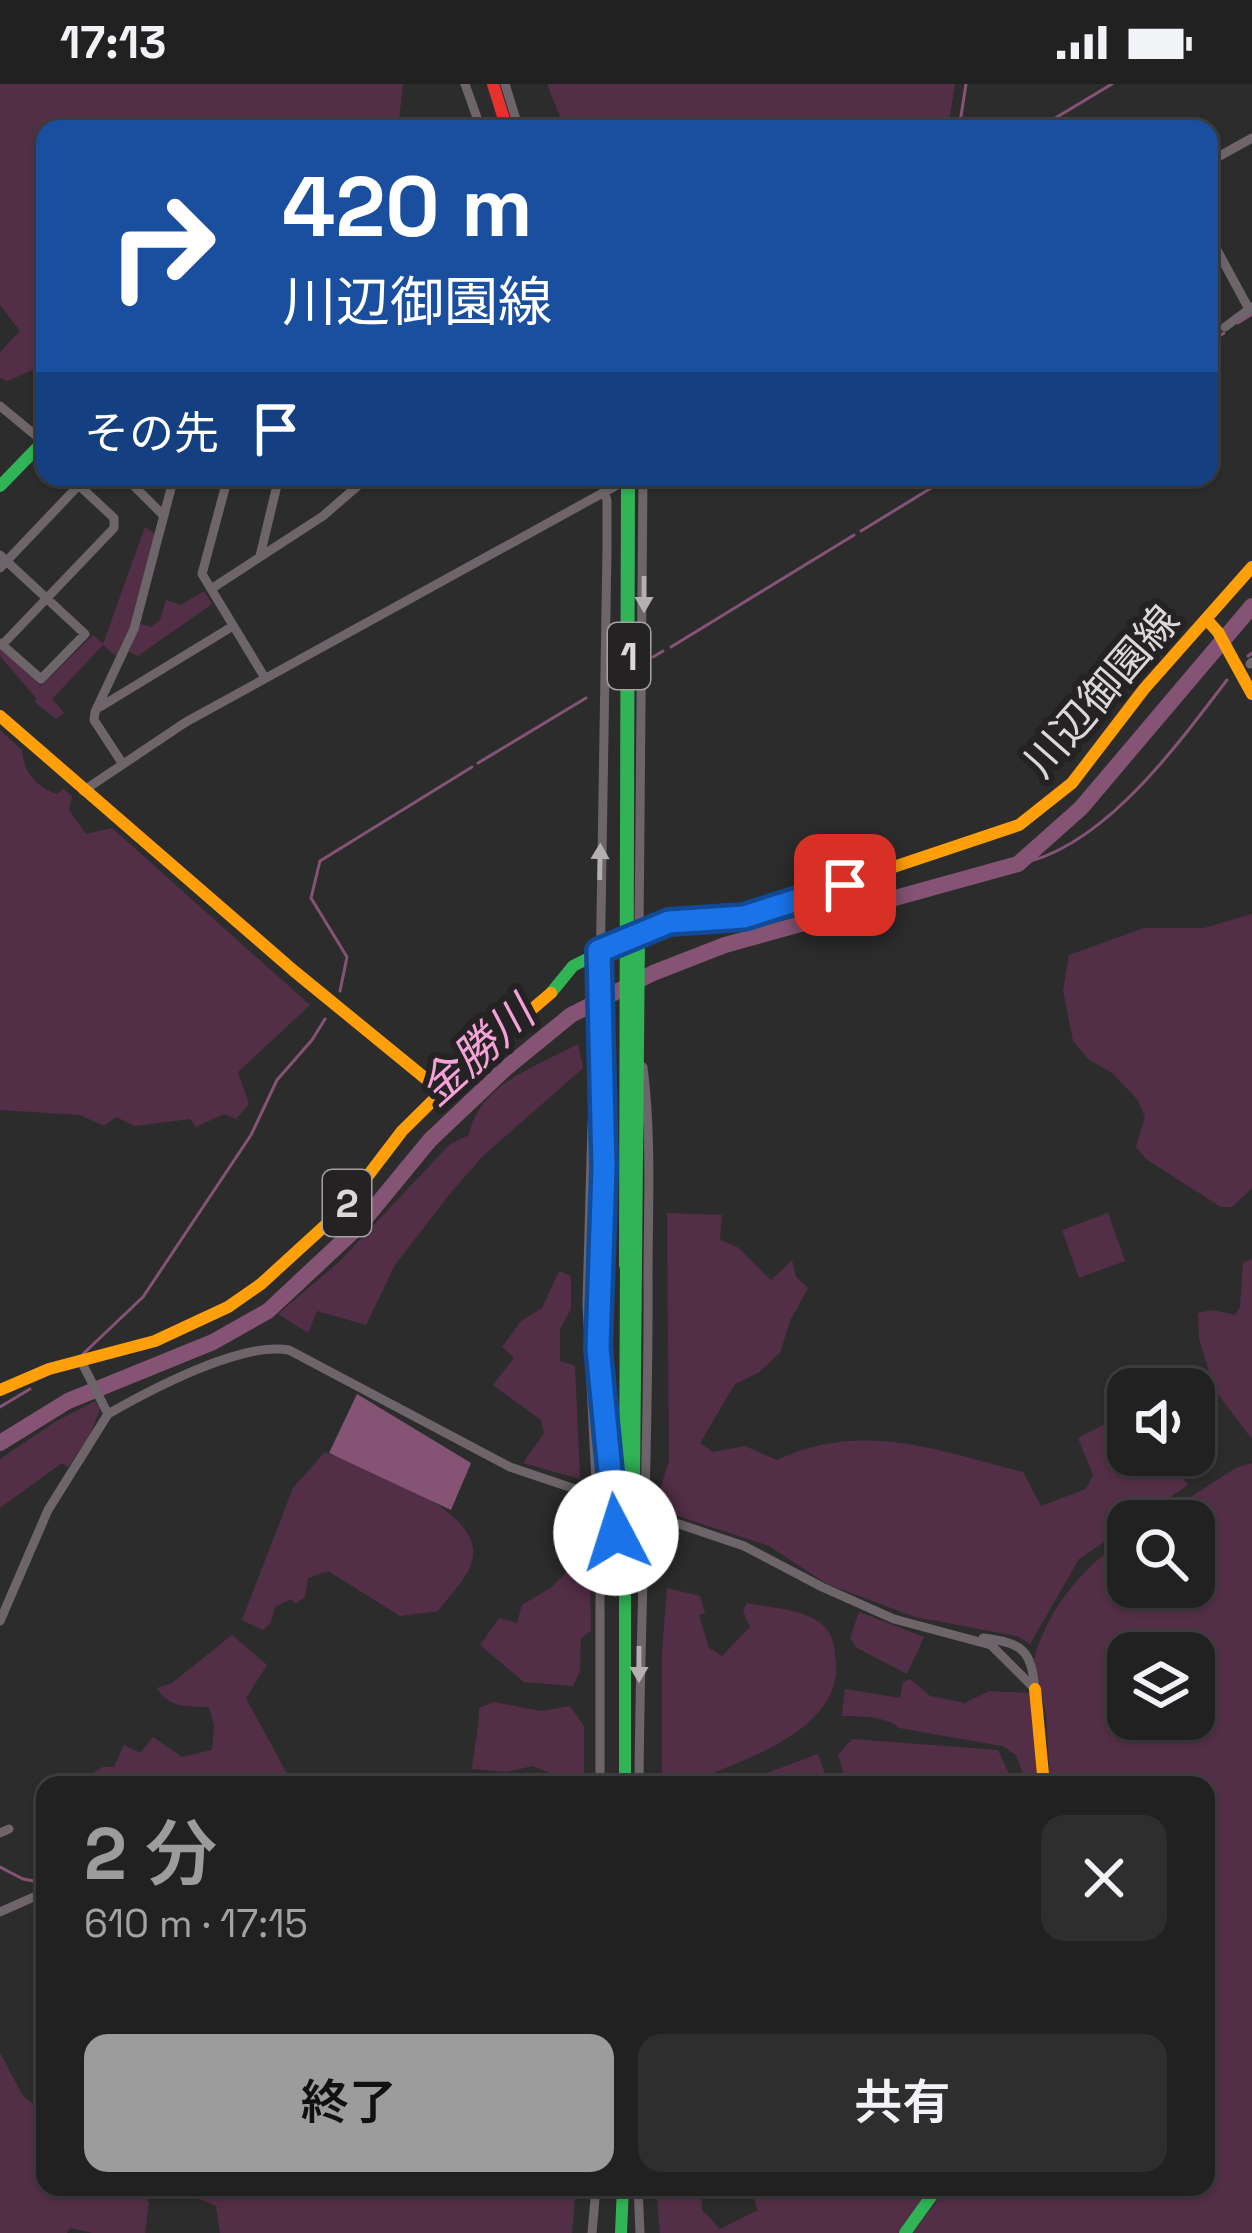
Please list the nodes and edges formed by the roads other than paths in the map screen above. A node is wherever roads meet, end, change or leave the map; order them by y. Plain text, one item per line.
1 (465, 84) edge
2 (493, 84) edge
3 (505, 84) edge
4 (478, 120) edge
5 (505, 120) edge
6 (516, 120) edge
7 (1252, 138) edge
8 (1218, 157) edge
9 (1218, 252) edge
10 (1250, 308) edge
11 (1225, 327) dead end
12 (0, 406) edge
13 (36, 438) edge
14 (36, 449) edge
15 (0, 485) edge
16 (70, 486) edge
17 (79, 486) edge
18 (129, 486) edge
19 (172, 486) edge
20 (226, 486) edge
21 (277, 486) edge
22 (358, 486) edge
23 (604, 486) edge
24 (614, 486) edge
25 (630, 486) edge
26 (643, 486) edge
27 (605, 491) junction
28 (164, 516) junction
29 (260, 556) junction
30 (2, 562) edge
31 (1252, 567) edge
32 (211, 589) junction
33 (47, 599) junction
34 (1209, 622) junction
35 (233, 626) junction
36 (2, 644) edge
37 (265, 678) junction
38 (1252, 694) edge
39 (100, 707) junction
40 (0, 716) edge
41 (122, 764) junction
42 (83, 790) junction
43 (845, 885) junction
44 (859, 925) dead end
45 (639, 933) junction
46 (599, 951) junction
47 (601, 979) joint
48 (640, 1044) junction
49 (602, 1083) junction
50 (442, 1092) junction
51 (83, 1366) junction
52 (0, 1390) edge
53 (106, 1410) junction
54 (624, 1484) junction
55 (597, 1497) junction
56 (646, 1515) junction
57 (624, 1536) junction
58 (0, 1621) edge
59 (625, 1647) junction
60 (1035, 1689) joint
61 (600, 1776) edge
62 (626, 1776) edge
63 (639, 1776) edge
64 (1044, 1776) edge
65 (36, 1896) edge
66 (0, 1912) edge
67 (595, 2196) edge
68 (624, 2196) edge
69 (638, 2196) edge
70 (932, 2196) edge
71 (592, 2233) edge
72 (624, 2233) edge
73 (640, 2233) edge
74 (905, 2233) edge

1 - 4 street
2 - 5 main road
3 - 6 street
7 - 8 street
9 - 10 street
10 - 11 street
12 - 13 street
14 - 15 main road
16 - 30 street
17 - 33 street
18 - 28 street
19 - 28 street
20 - 32 street
21 - 29 street
22 - 29 street
23 - 27 street
24 - 27 street
25 - 54 main road, 1, bridge
26 -> 45 street
27 - 37 street
46 -> 27 street
28 - 39 street
29 - 32 street
30 - 33 street
31 - 34 main road, 川辺御園線
32 - 35 street
33 - 36 street
33 - 36 street
34 - 38 main road
34 - 43 main road, 川辺御園線
35 - 37 street
35 - 39 street
37 - 41 street
39 - 41 street
40 - 42 main road
41 - 42 street
42 - 50 main road
43 - 44 street
43 - 45 main road, 川辺御園線
45 - 46 main road, 2
45 - 48 main road
46 - 47 street
46 - 50 main road, 2
47 - 49 main road
48 - 54 main road
48 - 56 street
49 - 54 main road
49 - 55 street
50 - 51 main road, 2
51 - 52 main road, 2
51 - 53 street
53 - 55 street
53 - 58 street
54 - 57 main road, bridge
55 - 56 street
55 - 61 street
56 - 60 street
56 -> 63 street
57 - 59 main road
57 - 59 main road
59 - 62 main road
60 - 64 main road
65 - 66 street
67 - 71 street
68 - 72 main road
69 - 73 street
70 - 74 main road

